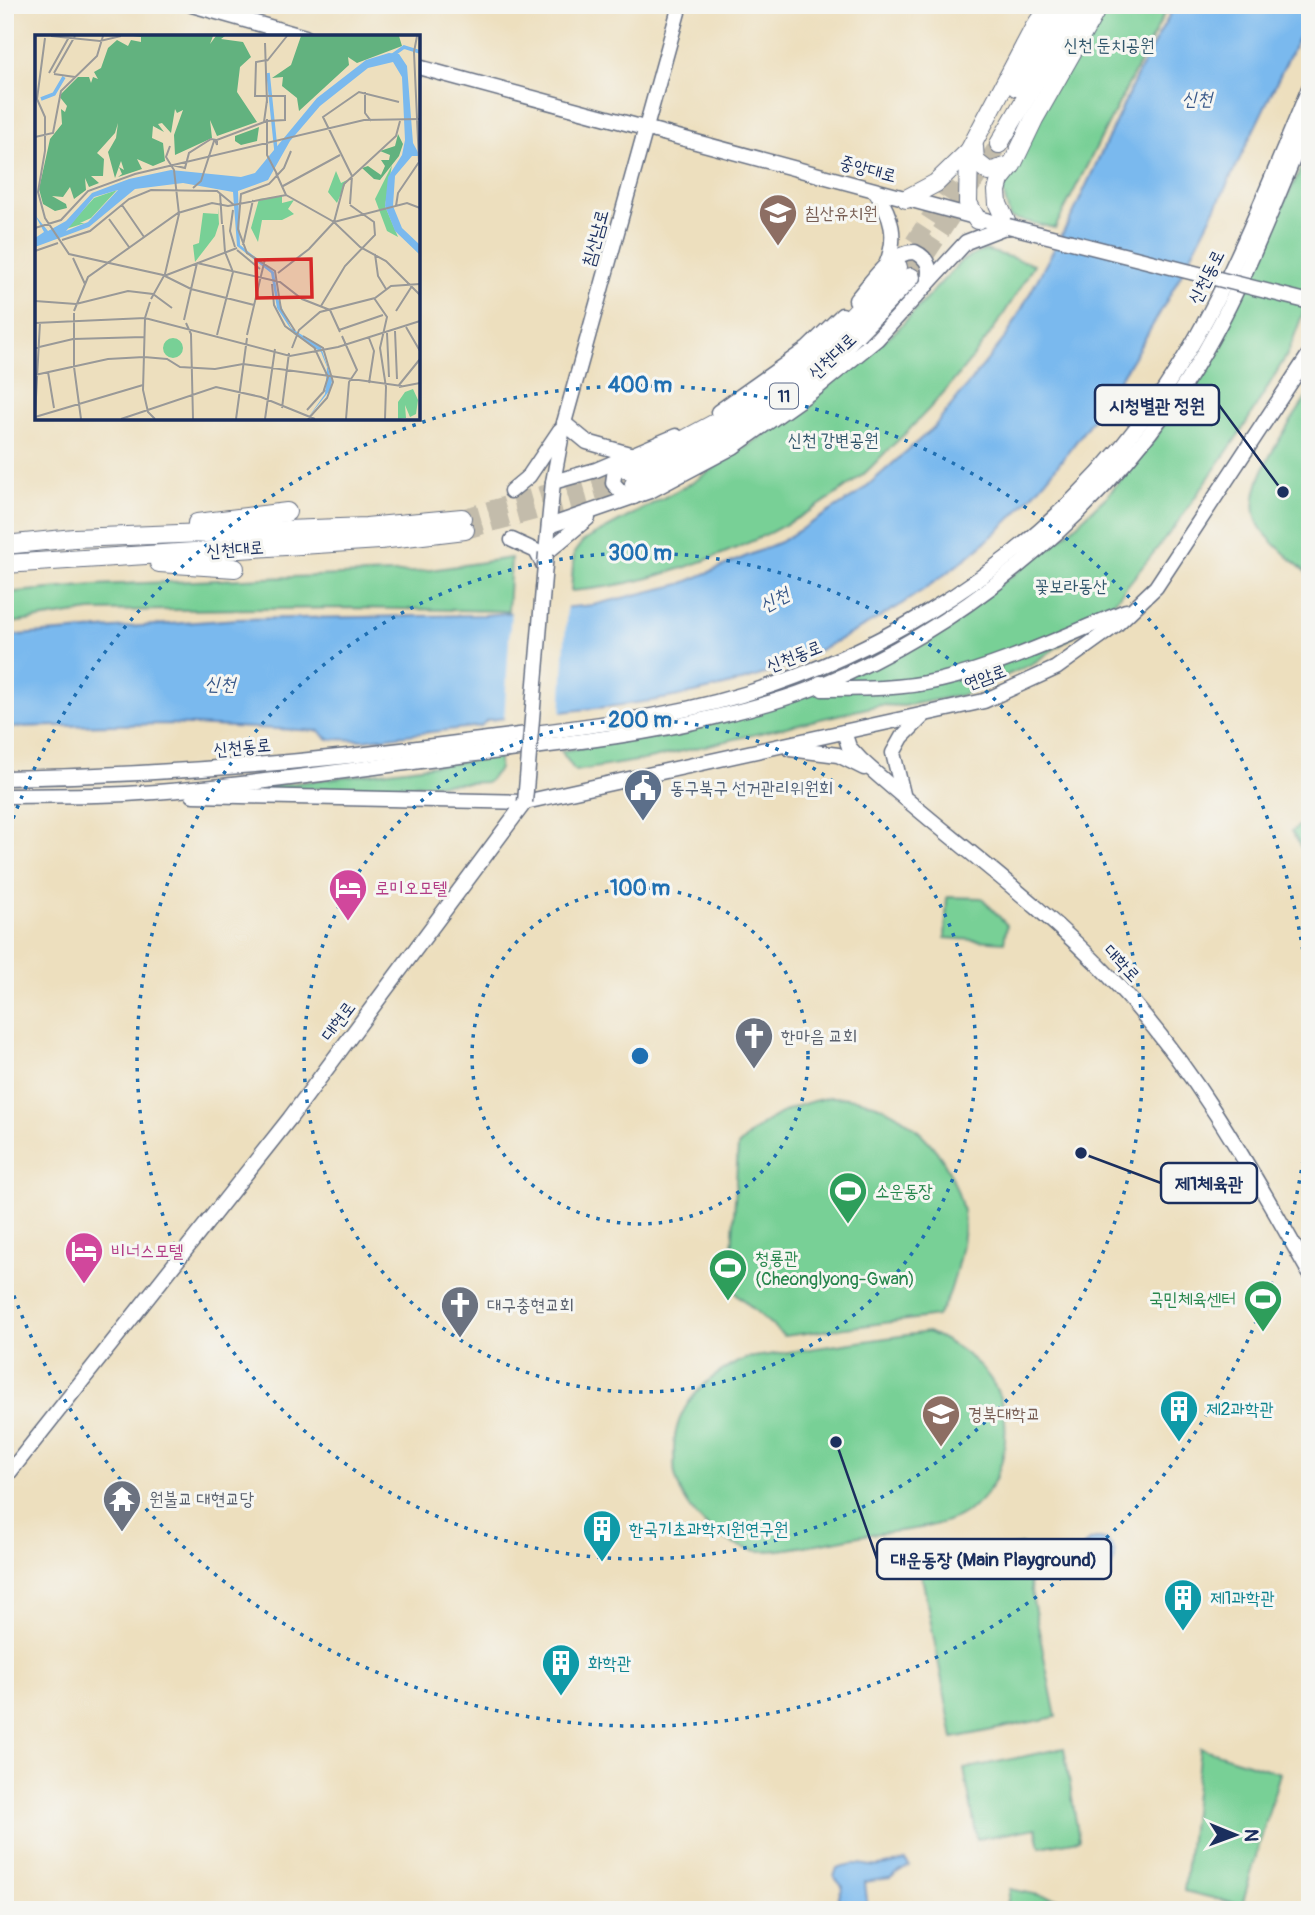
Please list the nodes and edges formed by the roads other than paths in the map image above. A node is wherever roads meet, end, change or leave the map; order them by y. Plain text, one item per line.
1 (192, 5) edge
2 (680, 5) edge
3 (1050, 5) edge
4 (1064, 5) edge
5 (1080, 5) edge
6 (1099, 5) edge
7 (298, 35) edge
8 (420, 69) edge
9 (1310, 86) edge
10 (1310, 118) edge
11 (645, 129) junction
12 (982, 143) junction
13 (1012, 165) junction
14 (876, 192) junction
15 (906, 199) junction
16 (977, 219) junction
17 (1008, 226) junction
18 (905, 274) junction
19 (1310, 302) edge
20 (1310, 353) edge
21 (564, 423) junction
22 (632, 477) junction
23 (553, 482) junction
24 (511, 491) dead end
25 (287, 512) dead end
26 (595, 512) junction
27 (549, 526) junction
28 (74, 538) junction
29 (512, 540) dead end
30 (11, 544) edge
31 (541, 552) junction
32 (82, 558) junction
33 (10, 564) edge
34 (235, 568) dead end
35 (1134, 608) junction
36 (812, 671) junction
37 (821, 685) junction
38 (926, 714) junction
39 (844, 732) junction
40 (775, 748) junction
41 (876, 773) junction
42 (5, 778) edge
43 (125, 794) junction
44 (903, 794) junction
45 (5, 796) edge
46 (525, 802) junction
47 (1310, 1274) edge
48 (5, 1478) edge

1 - 7 main road
2 - 11 main road, 침산남로
3 - 12 highway
4 - 12 highway
5 - 12 highway
6 - 13 highway
8 - 11 main road, 중앙대로
9 - 36 main road, 신천동로
10 - 37 main road, 신천동로
11 - 14 main road, 중앙대로
11 - 21 main road, 침산남로
12 - 13 highway
12 - 15 highway
12 - 16 highway
13 - 17 highway
14 - 15 main road, 중앙대로
14 - 18 main road
15 - 16 main road, 중앙대로
16 - 17 main road, 중앙대로
17 - 18 main road
17 - 19 main road, 중앙대로, bridge
18 - 22 highway, 신천대로 / 11
18 - 22 main road
20 - 35 main road, 연암로
21 - 22 main road
21 - 23 main road, 침산남로
21 - 24 main road
22 - 23 main road
22 - 26 main road
23 - 27 main road, 침산남로
25 - 28 highway
26 - 27 main road
26 - 31 main road
27 - 31 main road
28 - 30 highway, 신천대로
28 - 32 highway, 신천대로
29 - 31 main road
31 - 46 main road, bridge
32 - 33 highway, 신천대로
32 - 34 highway
35 - 37 main road
35 - 38 main road, 연암로
36 - 37 main road
36 - 42 main road, 신천동로
37 - 43 main road, 신천동로
38 - 39 main road, 연암로
38 - 44 main road
39 - 40 main road, 연암로
39 - 41 main road, 대학로
40 - 41 main road
40 - 46 main road, 연암로
41 - 44 main road, 대학로
43 - 45 main road, 신천동로
43 - 46 main road, 연암로
44 - 47 main road, 대학로
46 - 48 main road, 대현로

